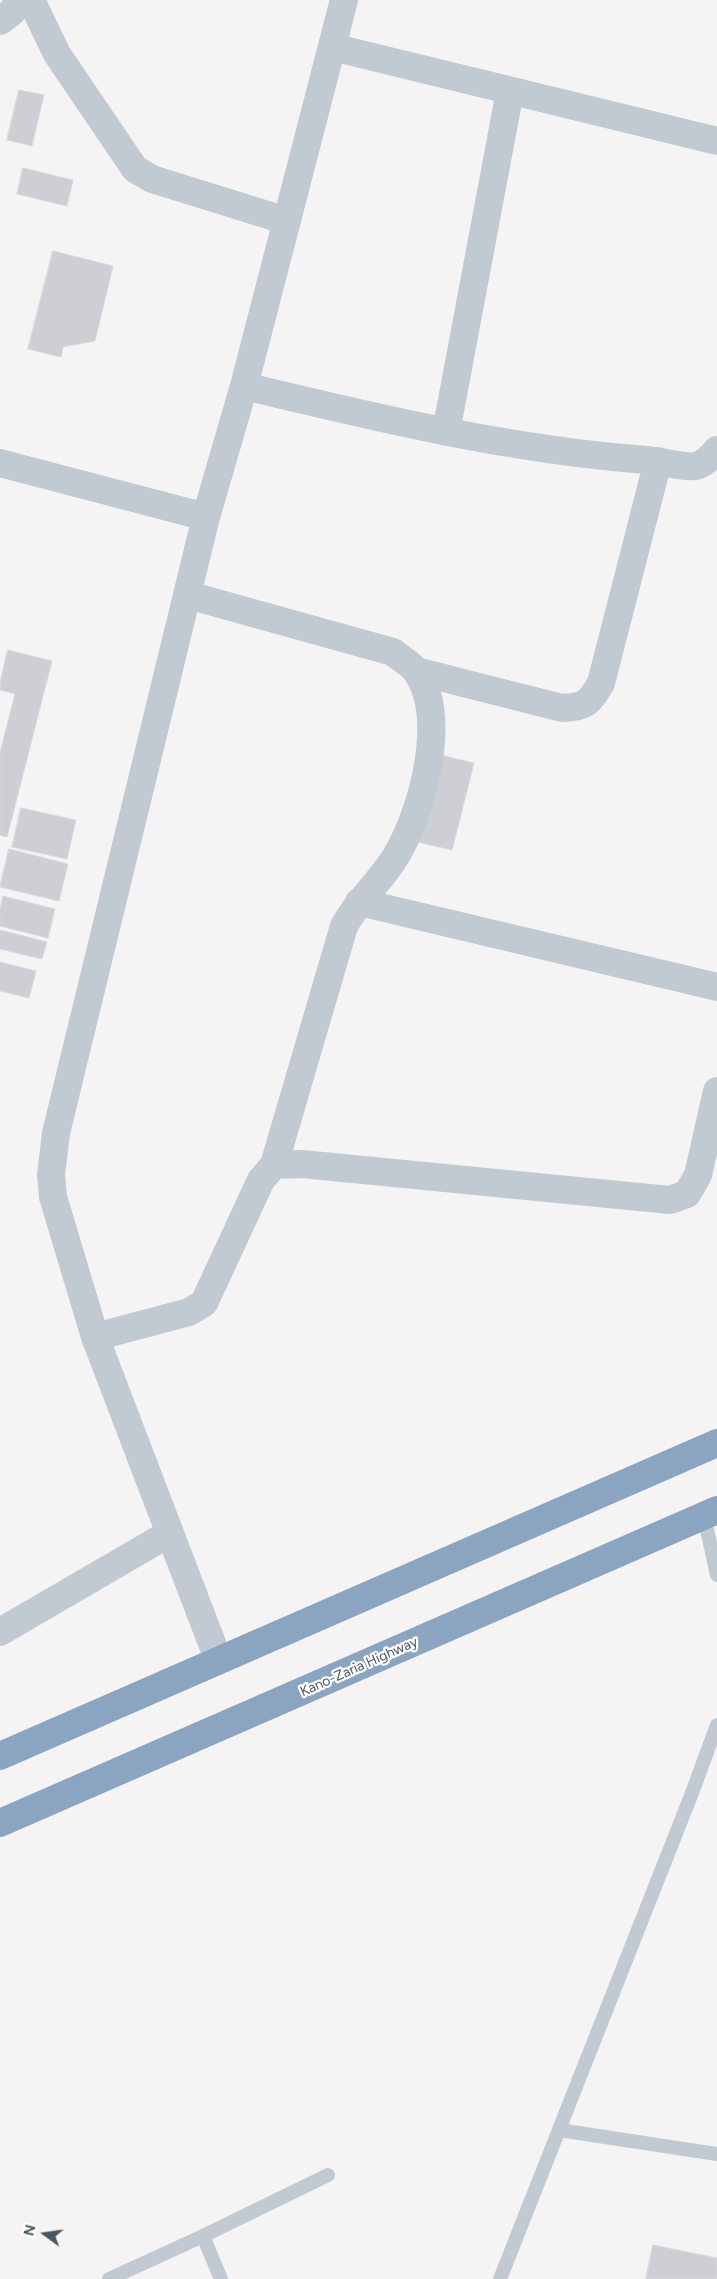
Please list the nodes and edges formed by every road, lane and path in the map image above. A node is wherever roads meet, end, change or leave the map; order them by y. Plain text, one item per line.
1 (20, 0) edge
2 (31, 0) edge
3 (344, 0) edge
4 (0, 21) edge
5 (332, 47) junction
6 (510, 91) junction
7 (717, 141) edge
8 (287, 221) junction
9 (244, 386) junction
10 (446, 432) junction
11 (717, 450) edge
12 (658, 461) junction
13 (0, 463) edge
14 (206, 517) junction
15 (188, 595) junction
16 (416, 671) junction
17 (359, 902) junction
18 (717, 987) edge
19 (717, 1091) edge
20 (274, 1165) junction
21 (95, 1337) junction
22 (717, 1443) edge
23 (711, 1513) edge
24 (170, 1533) junction
25 (717, 1575) edge
26 (0, 1632) edge
27 (218, 1659) junction
28 (717, 1725) edge
29 (0, 1756) edge
30 (0, 1823) edge
31 (559, 2130) junction
32 (717, 2154) edge
33 (328, 2175) dead end
34 (203, 2236) junction
35 (109, 2279) edge
36 (221, 2279) edge
37 (500, 2279) edge

1 - 4 street
2 - 8 street
3 - 5 street
5 - 6 street
5 - 8 street
6 - 7 street
6 - 10 street
8 - 9 street
9 - 10 street
9 - 14 street
10 - 12 street
11 - 12 street
12 - 16 street
13 - 14 street
14 - 15 street
15 - 16 street
15 - 21 street
16 - 17 street
17 - 18 street
17 - 20 street
19 - 20 street
20 - 21 street
21 - 24 street
22 - 27 highway
23 - 25 lane
23 - 30 highway, Kano-Zaria Highway
24 - 26 street
24 - 27 street
27 - 29 highway
28 - 31 lane
31 - 32 lane
31 - 37 lane
33 - 34 lane
34 - 35 lane
34 - 36 lane

